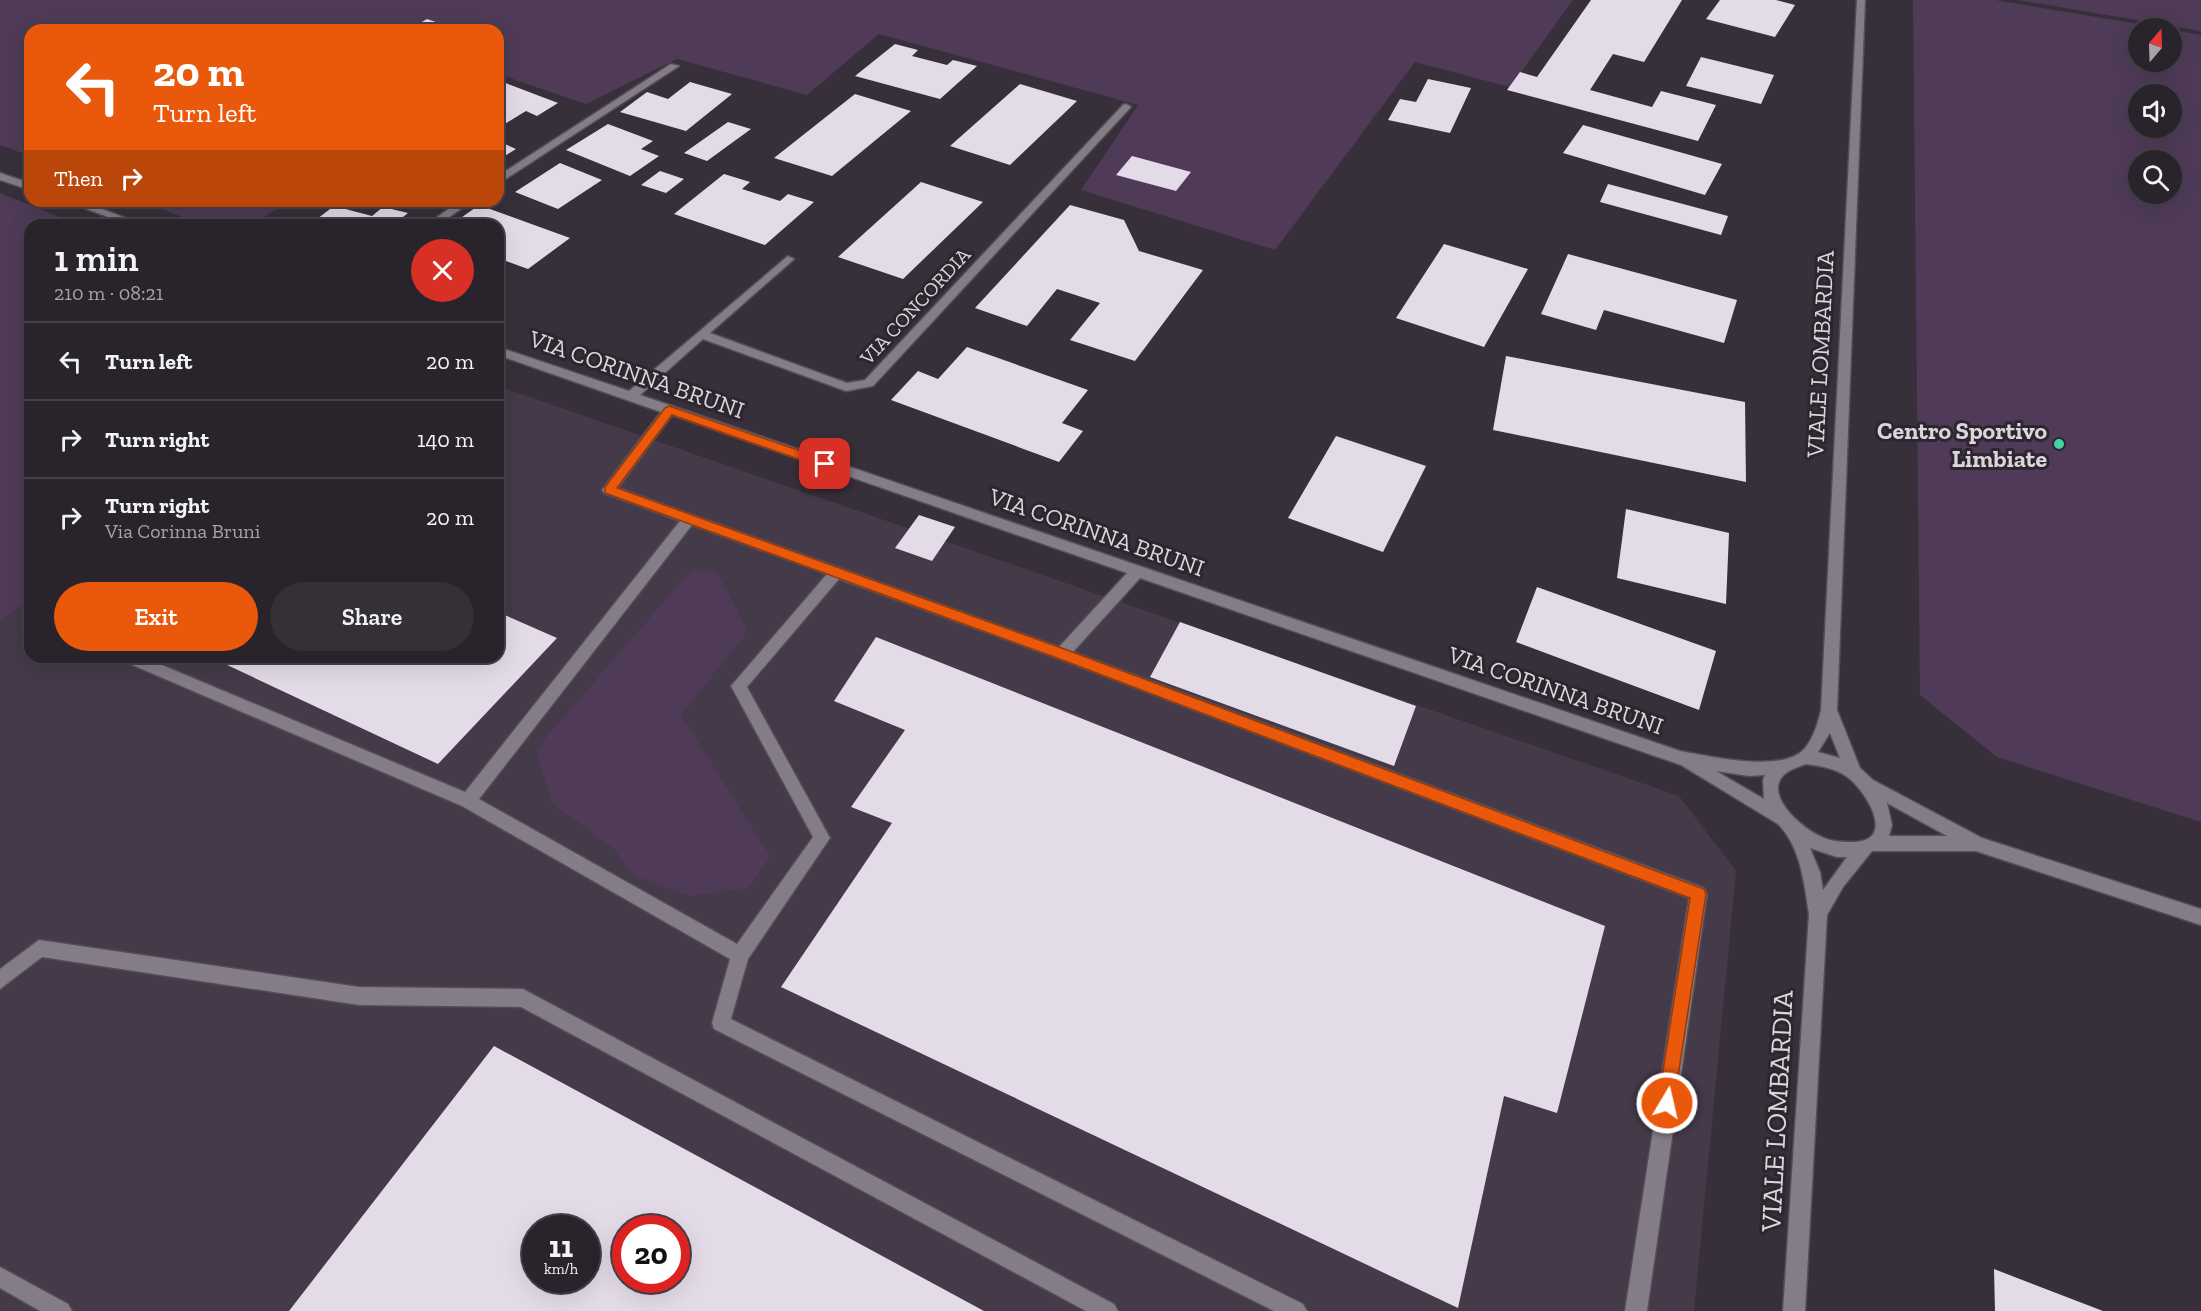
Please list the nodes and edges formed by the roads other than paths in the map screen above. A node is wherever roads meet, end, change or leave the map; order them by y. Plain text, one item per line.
1 (1861, 0) edge
2 (674, 66) dead end
3 (1126, 107) dead end
4 (0, 176) edge
5 (504, 177) edge
6 (24, 185) edge
7 (88, 207) edge
8 (458, 207) edge
9 (122, 219) edge
10 (439, 219) edge
11 (788, 259) dead end
12 (701, 334) junction
13 (504, 353) edge
14 (630, 397) junction
15 (669, 410) junction
16 (689, 519) junction
17 (1138, 571) junction
18 (837, 572) junction
19 (1062, 654) junction
20 (142, 663) edge
21 (1829, 710) junction
22 (1806, 757) junction
23 (1680, 758) junction
24 (1777, 768) junction
25 (1854, 773) junction
26 (1870, 786) junction
27 (468, 801) junction
28 (1781, 818) junction
29 (1795, 832) junction
30 (1977, 844) junction
31 (1870, 845) junction
32 (1818, 914) junction
33 (2201, 916) edge
34 (740, 955) junction
35 (0, 980) edge
36 (0, 1276) edge
37 (61, 1311) edge
38 (1107, 1311) edge
39 (1296, 1311) edge
40 (1636, 1311) edge
41 (1794, 1311) edge

1 - 21 street, VIALE LOMBARDIA
2 - 5 street
3 - 12 street, VIA CONCORDIA
4 - 6 street
7 - 9 street
8 - 10 street
11 - 12 street
12 - 14 street
13 - 14 street, VIA CORINNA BRUNI
14 - 15 street, VIA CORINNA BRUNI
15 - 16 street
15 - 17 street, VIA CORINNA BRUNI
16 - 18 street
16 - 27 street
17 - 19 street
17 - 23 street, VIA CORINNA BRUNI
18 - 19 street
18 - 34 street
19 - 40 street
20 - 27 street
21 - 22 street, VIALE LOMBARDIA
21 - 25 street, VIALE LOMBARDIA
22 - 24 street
22 - 25 street
23 - 24 street, VIA CORINNA BRUNI
23 - 28 street, VIA CORINNA BRUNI
24 - 28 street
25 - 26 street
26 - 30 street
26 - 31 street
27 - 34 street
28 - 29 street
29 - 31 street
29 - 32 street, VIALE LOMBARDIA
30 - 31 street
30 - 33 street
31 - 32 street, VIALE LOMBARDIA
32 - 41 street, VIALE LOMBARDIA
34 - 39 street
35 - 38 street
36 - 37 street

